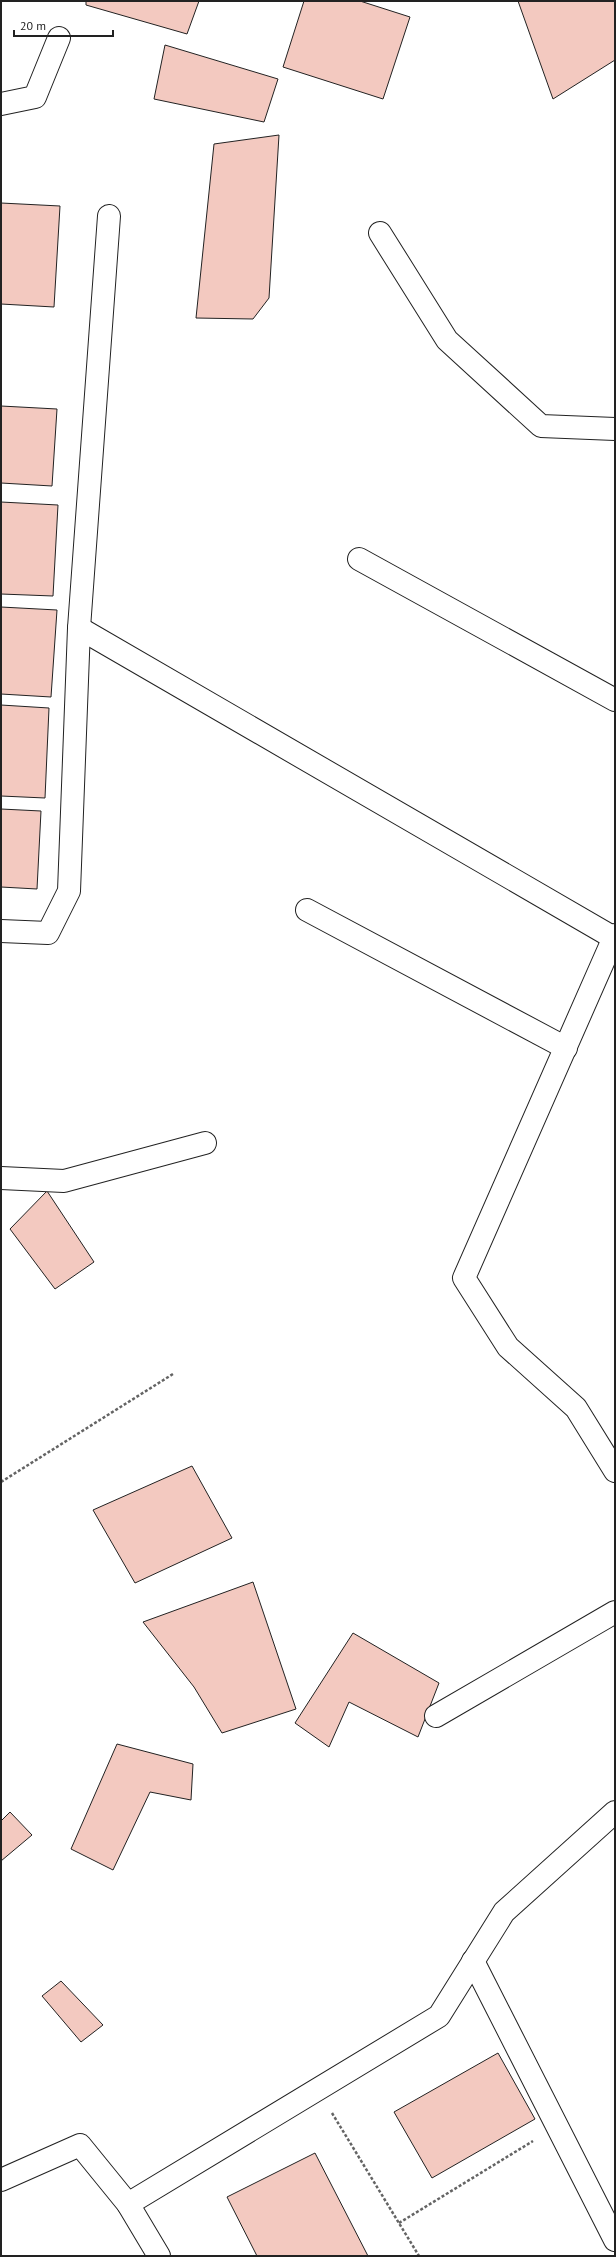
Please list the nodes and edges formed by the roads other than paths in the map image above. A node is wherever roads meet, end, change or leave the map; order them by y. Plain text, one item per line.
1 (59, 38) dead end
2 (1, 104) edge
3 (109, 216) dead end
4 (380, 233) dead end
5 (615, 429) edge
6 (359, 559) dead end
7 (79, 628) junction
8 (615, 700) edge
9 (307, 910) dead end
10 (1, 931) edge
11 (614, 937) edge
12 (566, 1048) junction
13 (205, 1143) dead end
14 (1, 1178) edge
15 (615, 1471) edge
16 (615, 1612) edge
17 (436, 1716) dead end
18 (615, 1812) edge
19 (473, 1961) junction
20 (1, 2180) edge
21 (128, 2204) junction
22 (615, 2240) edge
23 (159, 2256) edge

1 - 2 street
3 - 7 street
4 - 5 street
6 - 8 street
7 - 10 street
7 - 11 street
9 - 12 street
11 - 12 street
12 - 15 street
13 - 14 street
16 - 17 street
18 - 19 street
19 - 21 street
19 - 22 street
20 - 21 street
21 - 23 street

